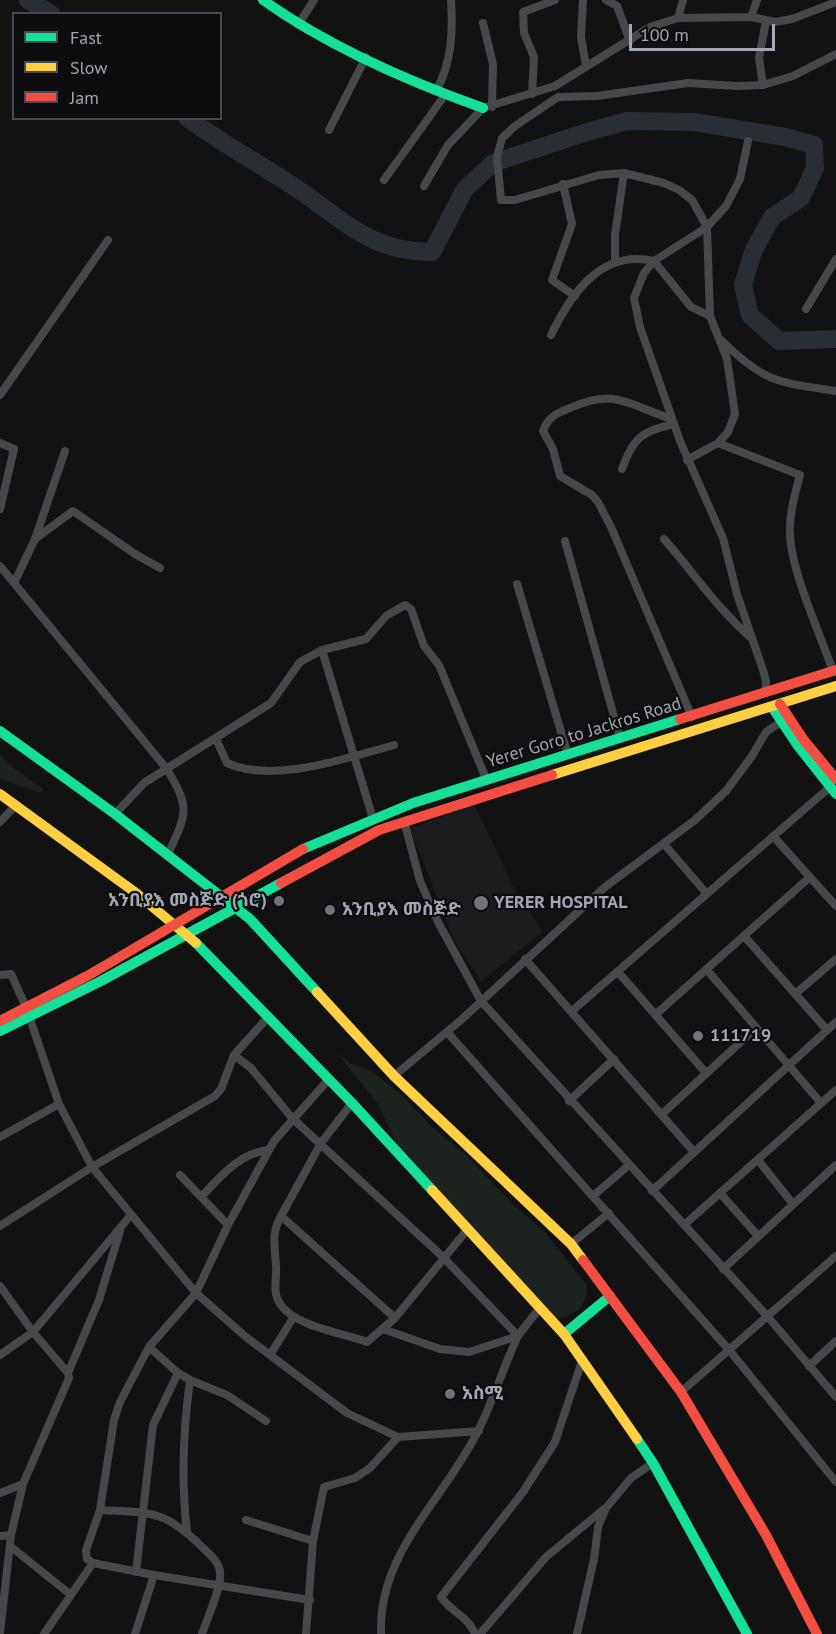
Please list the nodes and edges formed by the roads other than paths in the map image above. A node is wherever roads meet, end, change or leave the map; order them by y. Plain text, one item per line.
1 (263, 0) edge
2 (314, 0) edge
3 (452, 0) edge
4 (555, 0) edge
5 (583, 0) edge
6 (606, 0) edge
7 (683, 0) edge
8 (757, 0) edge
9 (836, 2) edge
10 (751, 17) junction
11 (678, 18) junction
12 (766, 21) junction
13 (483, 22) dead end
14 (298, 25) junction
15 (630, 41) junction
16 (836, 54) edge
17 (366, 57) junction
18 (586, 66) junction
19 (764, 85) junction
20 (555, 86) junction
21 (441, 93) junction
22 (532, 94) junction
23 (558, 97) junction
24 (488, 107) junction
25 (329, 130) dead end
26 (748, 141) dead end
27 (624, 173) junction
28 (384, 180) dead end
29 (563, 184) junction
30 (423, 186) dead end
31 (707, 227) junction
32 (108, 240) dead end
33 (615, 260) junction
34 (836, 260) edge
35 (654, 261) junction
36 (574, 296) junction
37 (806, 309) dead end
38 (710, 316) junction
39 (551, 335) dead end
40 (717, 336) junction
41 (836, 391) edge
42 (0, 396) edge
43 (673, 421) junction
44 (0, 442) edge
45 (718, 443) junction
46 (65, 451) dead end
47 (687, 460) junction
48 (622, 469) dead end
49 (0, 509) edge
50 (35, 539) junction
51 (664, 539) dead end
52 (565, 541) dead end
53 (0, 566) edge
54 (160, 568) dead end
55 (14, 583) junction
56 (517, 584) dead end
57 (752, 638) junction
58 (322, 650) junction
59 (834, 671) edge
60 (836, 686) edge
61 (768, 688) junction
62 (776, 705) junction
63 (692, 717) junction
64 (784, 719) junction
65 (0, 731) edge
66 (620, 738) junction
67 (216, 739) junction
68 (394, 745) dead end
69 (568, 755) junction
70 (354, 756) junction
71 (165, 768) junction
72 (487, 781) junction
73 (834, 786) edge
74 (0, 794) edge
75 (16, 805) junction
76 (115, 814) junction
77 (373, 819) junction
78 (404, 821) junction
79 (0, 822) edge
80 (773, 836) junction
81 (664, 844) junction
82 (168, 854) junction
83 (810, 877) junction
84 (706, 894) junction
85 (220, 896) junction
86 (836, 906) edge
87 (234, 907) junction
88 (174, 925) junction
89 (185, 935) junction
90 (745, 937) junction
91 (836, 958) edge
92 (525, 959) junction
93 (707, 970) junction
94 (618, 972) junction
95 (0, 975) edge
96 (795, 994) junction
97 (481, 1001) junction
98 (572, 1011) junction
99 (28, 1012) junction
100 (655, 1015) junction
101 (269, 1016) junction
102 (0, 1021) edge
103 (836, 1022) edge
104 (756, 1028) junction
105 (827, 1030) junction
106 (0, 1031) edge
107 (447, 1032) junction
108 (234, 1055) junction
109 (614, 1059) junction
110 (789, 1065) junction
111 (706, 1073) junction
112 (394, 1076) junction
113 (329, 1079) junction
114 (836, 1090) edge
115 (569, 1101) junction
116 (352, 1103) junction
117 (821, 1103) junction
118 (58, 1104) junction
119 (662, 1114) junction
120 (292, 1118) junction
121 (0, 1137) edge
122 (321, 1143) junction
123 (268, 1150) junction
124 (694, 1152) junction
125 (758, 1160) junction
126 (629, 1165) junction
127 (92, 1167) junction
128 (833, 1168) edge
129 (180, 1175) dead end
130 (836, 1179) edge
131 (652, 1191) junction
132 (720, 1193) junction
133 (594, 1195) junction
134 (202, 1196) junction
135 (794, 1204) junction
136 (609, 1213) junction
137 (130, 1216) junction
138 (281, 1216) junction
139 (228, 1225) junction
140 (684, 1225) junction
141 (0, 1226) edge
142 (122, 1226) junction
143 (467, 1230) junction
144 (758, 1236) junction
145 (571, 1244) junction
146 (836, 1256) edge
147 (443, 1257) junction
148 (723, 1269) junction
149 (0, 1286) edge
150 (196, 1293) junction
151 (610, 1296) junction
152 (539, 1309) junction
153 (768, 1317) junction
154 (293, 1318) junction
155 (395, 1318) junction
156 (383, 1329) junction
157 (33, 1332) junction
158 (564, 1334) junction
159 (518, 1336) junction
160 (836, 1341) edge
161 (149, 1347) junction
162 (730, 1351) junction
163 (0, 1355) edge
164 (270, 1355) junction
165 (582, 1360) junction
166 (809, 1366) junction
167 (68, 1373) junction
168 (178, 1373) junction
169 (190, 1380) junction
170 (681, 1392) junction
171 (836, 1397) edge
172 (266, 1422) dead end
173 (478, 1431) junction
174 (398, 1437) junction
175 (653, 1463) junction
176 (836, 1482) edge
177 (23, 1484) junction
178 (0, 1493) edge
179 (606, 1508) junction
180 (100, 1510) junction
181 (142, 1512) junction
182 (246, 1520) dead end
183 (187, 1532) junction
184 (11, 1535) junction
185 (0, 1536) edge
186 (313, 1541) junction
187 (10, 1546) junction
188 (93, 1563) junction
189 (136, 1572) junction
190 (154, 1575) junction
191 (218, 1584) junction
192 (70, 1595) junction
193 (310, 1600) junction
194 (2, 1608) edge
195 (0, 1633) edge
196 (44, 1634) edge
197 (135, 1634) edge
198 (201, 1634) edge
199 (306, 1634) edge
200 (381, 1634) edge
201 (475, 1634) edge
202 (480, 1634) edge
203 (577, 1634) edge
204 (747, 1634) edge
205 (817, 1634) edge

1 - 14 main road
2 - 14 street
3 - 21 street
4 - 22 street
5 - 18 street
6 - 15 street
7 - 11 street
8 - 10 street
9 - 12 street
10 - 11 street
10 - 12 street
11 - 15 street
12 - 19 street
13 - 24 street
14 - 17 main road
15 - 18 street
16 - 19 street
17 - 21 main road
17 - 25 street
18 - 20 street
19 - 23 street
20 - 22 street
20 - 23 street
21 - 24 main road
21 - 28 street
22 - 24 street
23 - 29 street
24 - 30 street
26 - 31 street
27 - 29 street
27 - 31 street
27 - 33 street
29 - 36 street
31 - 35 street
31 - 38 street
32 - 42 street
33 - 35 street
33 - 36 street
34 - 37 street
35 - 38 street
35 - 43 street
36 - 39 street
38 - 40 street
40 - 41 street
40 - 45 street
43 - 47 street
43 - 48 street
43 - 63 street
44 - 49 street
45 - 47 street
45 - 59 street
46 - 50 street
47 - 57 street
50 - 54 street
50 - 55 street
51 - 57 street
52 - 66 street
53 - 55 street
55 - 71 street
56 - 69 street
57 - 61 street
58 - 67 street
58 - 70 street
58 - 72 street
59 - 61 main road, Yerer Goro to Jackros Road
60 - 62 main road
61 - 62 main road
61 - 63 main road, Yerer Goro to Jackros Road
62 - 64 main road
62 - 78 main road
63 - 66 main road, Yerer Goro to Jackros Road
64 - 73 main road
64 - 81 street
65 - 76 main road
66 - 69 main road, Yerer Goro to Jackros Road
67 - 70 street
67 - 71 street
68 - 70 street
69 - 72 main road, Yerer Goro to Jackros Road
70 - 77 street
71 - 76 street
71 - 82 street
72 - 77 main road, Yerer Goro to Jackros Road
73 - 80 street
74 - 75 main road
75 - 79 street
75 - 88 main road
76 - 82 main road
77 - 85 main road, Yerer Goro to Jackros Road
78 - 87 main road
78 - 97 street
80 - 83 street
80 - 84 street
81 - 84 street
81 - 92 street
82 - 85 main road
83 - 86 street
83 - 90 street
84 - 94 street
85 - 87 main road
85 - 88 main road, Yerer Goro to Jackros Road
87 - 89 main road
87 - 112 main road
88 - 89 main road
88 - 99 main road, Yerer Goro to Jackros Road
89 - 99 main road
89 - 101 main road
90 - 93 street
90 - 96 street
91 - 96 street
92 - 97 street
92 - 98 street
93 - 100 street
93 - 104 street
94 - 98 street
94 - 100 street
95 - 99 street
96 - 105 street
97 - 107 street
97 - 115 street
98 - 109 street
99 - 102 main road
99 - 106 main road
99 - 118 street
100 - 111 street
101 - 108 street
101 - 113 main road
103 - 105 street
104 - 110 street
104 - 111 street
105 - 110 street
107 - 112 street
107 - 133 street
108 - 120 street
108 - 127 street
109 - 115 street
109 - 119 street
110 - 117 street
110 - 124 street
111 - 119 street
112 - 145 main road
113 - 116 main road
113 - 120 street
114 - 117 street
115 - 126 street
116 - 122 street
116 - 143 main road
117 - 125 street
118 - 121 street
118 - 127 street
119 - 124 street
120 - 122 street
120 - 123 street
122 - 138 street
122 - 147 street
123 - 134 street
123 - 139 street
124 - 131 street
125 - 132 street
125 - 135 street
126 - 131 street
126 - 133 street
127 - 137 street
127 - 141 street
128 - 130 street
128 - 135 street
129 - 134 street
131 - 140 street
132 - 140 street
132 - 144 street
133 - 136 street
134 - 139 street
135 - 144 street
136 - 145 street
136 - 162 street
137 - 142 street
137 - 150 street
138 - 154 street
138 - 155 street
139 - 150 street
140 - 148 street
142 - 157 street
142 - 167 street
143 - 147 street
143 - 152 main road
144 - 148 street
145 - 151 main road
146 - 153 street
147 - 155 street
147 - 159 street
148 - 153 street
149 - 157 street
150 - 161 street
150 - 164 street
151 - 158 main road
151 - 170 main road
152 - 158 main road
152 - 159 street
153 - 162 street
153 - 166 street
154 - 156 street
154 - 164 street
155 - 156 street
156 - 159 street
157 - 163 street
157 - 167 street
158 - 165 main road
159 - 173 street
160 - 166 street
161 - 168 street
161 - 180 street
162 - 170 street
162 - 176 street
164 - 174 street
165 - 175 main road
165 - 201 street
166 - 171 street
167 - 177 street
168 - 169 street
168 - 181 street
169 - 172 street
169 - 183 street
170 - 205 main road
173 - 174 street
173 - 200 street
174 - 186 street
175 - 179 street
175 - 204 main road
177 - 178 street
177 - 184 street
179 - 202 street
179 - 203 street
180 - 181 street
180 - 188 street
181 - 183 street
181 - 189 street
182 - 186 street
183 - 191 street
184 - 185 street
184 - 187 street
186 - 193 street
187 - 192 street
187 - 194 street
188 - 189 street
188 - 192 street
189 - 190 street
190 - 191 street
190 - 197 street
191 - 193 street
191 - 198 street
192 - 196 street
193 - 199 street
194 - 195 street

